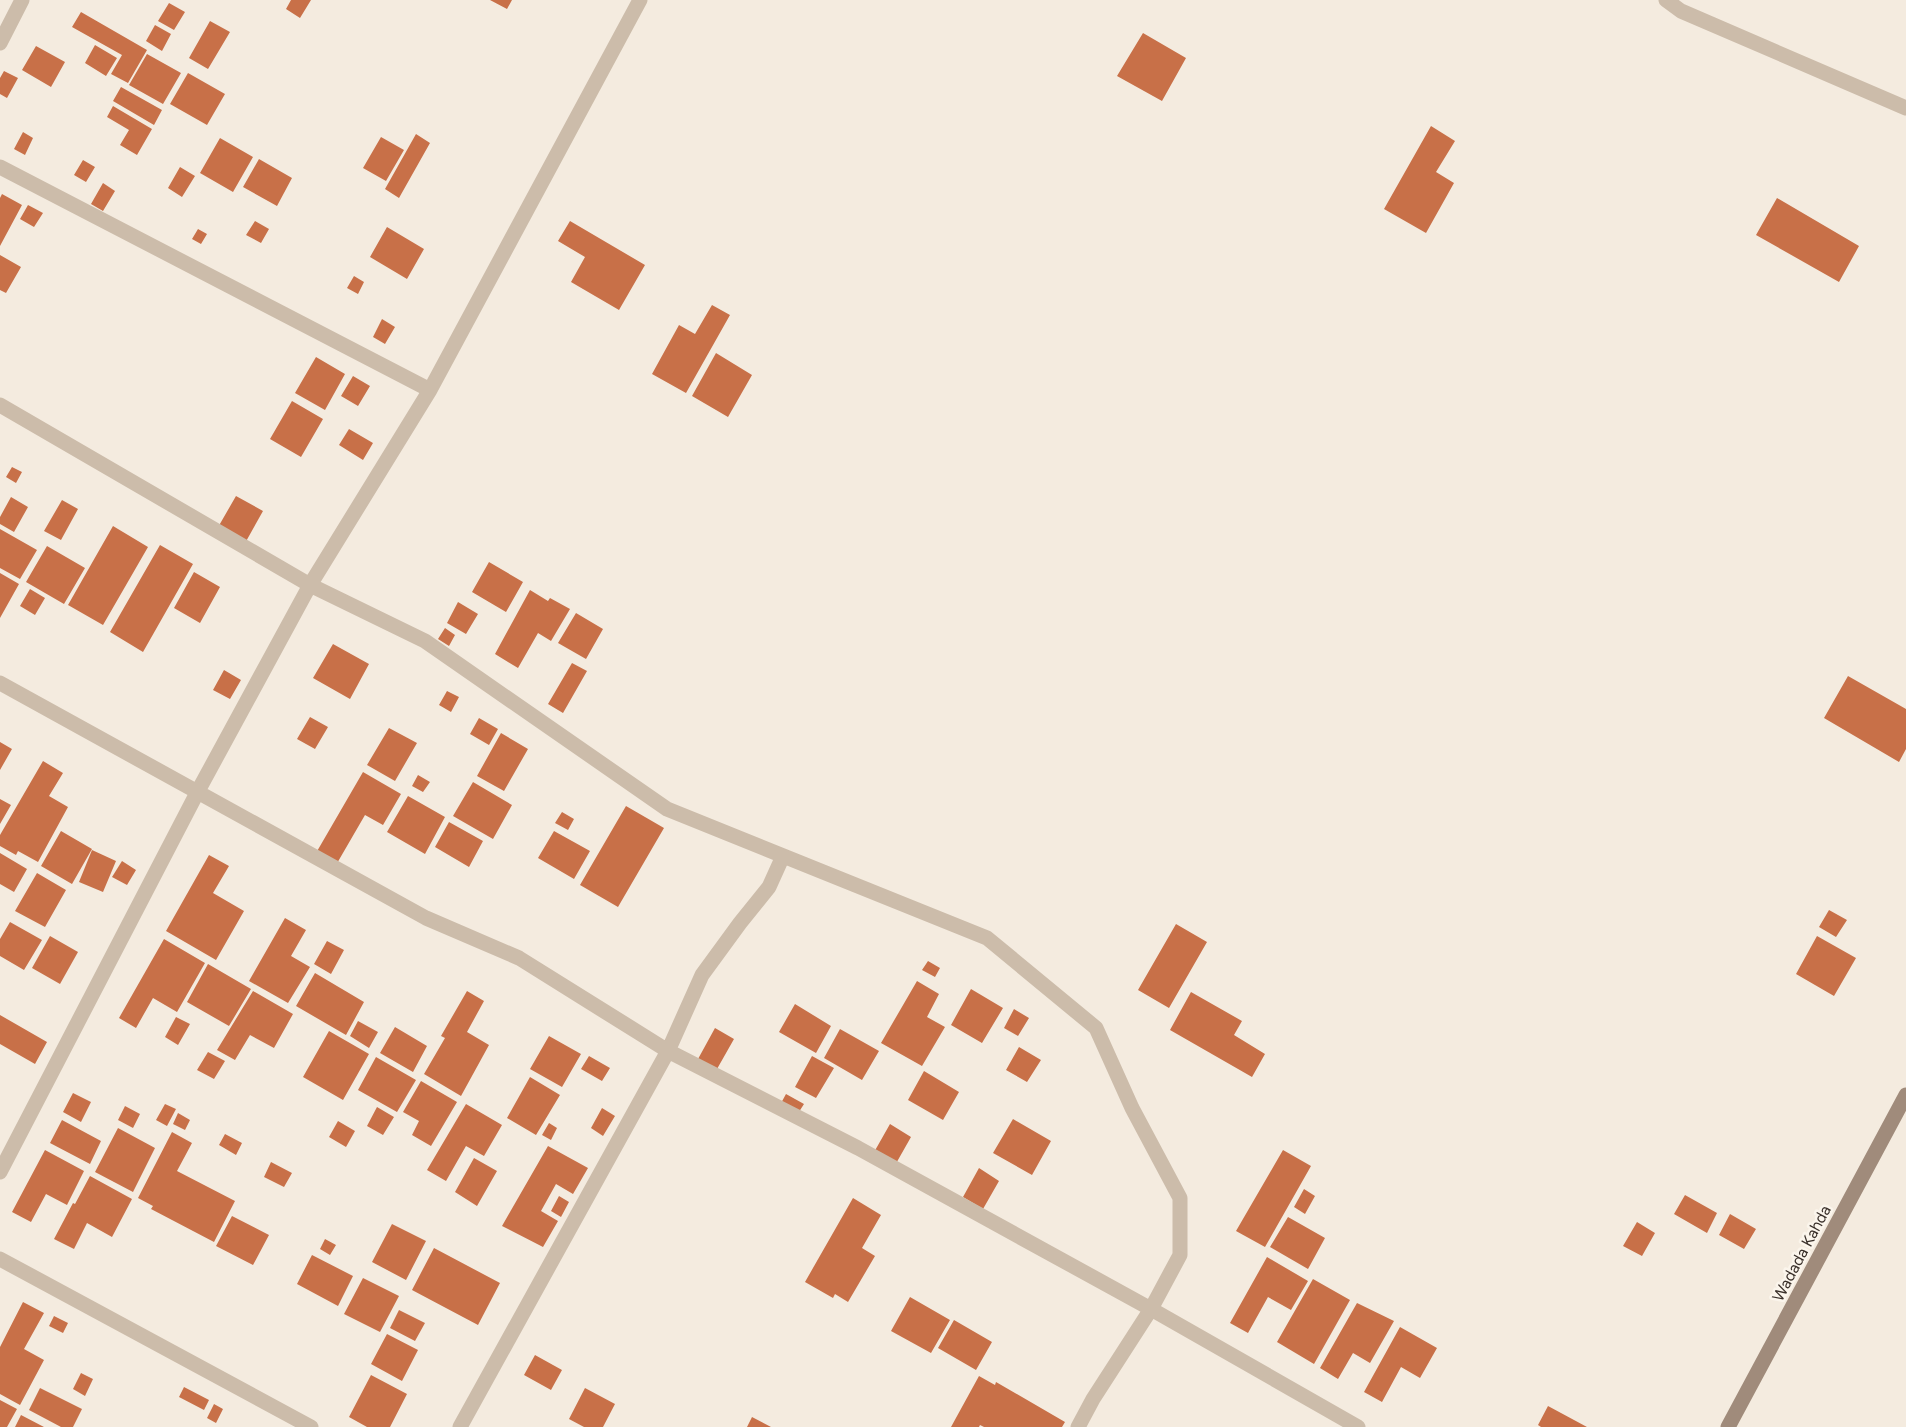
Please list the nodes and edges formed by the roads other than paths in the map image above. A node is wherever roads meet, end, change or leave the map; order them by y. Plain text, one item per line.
1 (22, 0) edge
2 (640, 0) edge
3 (1666, 0) edge
4 (0, 43) edge
5 (1906, 108) edge
6 (0, 167) edge
7 (430, 390) junction
8 (0, 405) edge
9 (310, 585) junction
10 (0, 683) edge
11 (198, 791) junction
12 (783, 856) junction
13 (668, 1051) junction
14 (1906, 1095) edge
15 (0, 1172) edge
16 (0, 1259) edge
17 (1151, 1309) junction
18 (311, 1427) edge
19 (460, 1427) edge
20 (1078, 1427) edge
21 (1358, 1427) edge
22 (1728, 1427) edge

1 - 4 street
2 - 7 street
3 - 5 street
6 - 7 street
7 - 9 street
8 - 9 street
9 - 11 street
9 - 12 street
10 - 11 street
11 - 13 street
11 - 15 street
12 - 13 street
12 - 17 street
13 - 17 street
13 - 19 street
14 - 22 main road, Wadada Kahda
16 - 18 street
17 - 20 street
17 - 21 street

